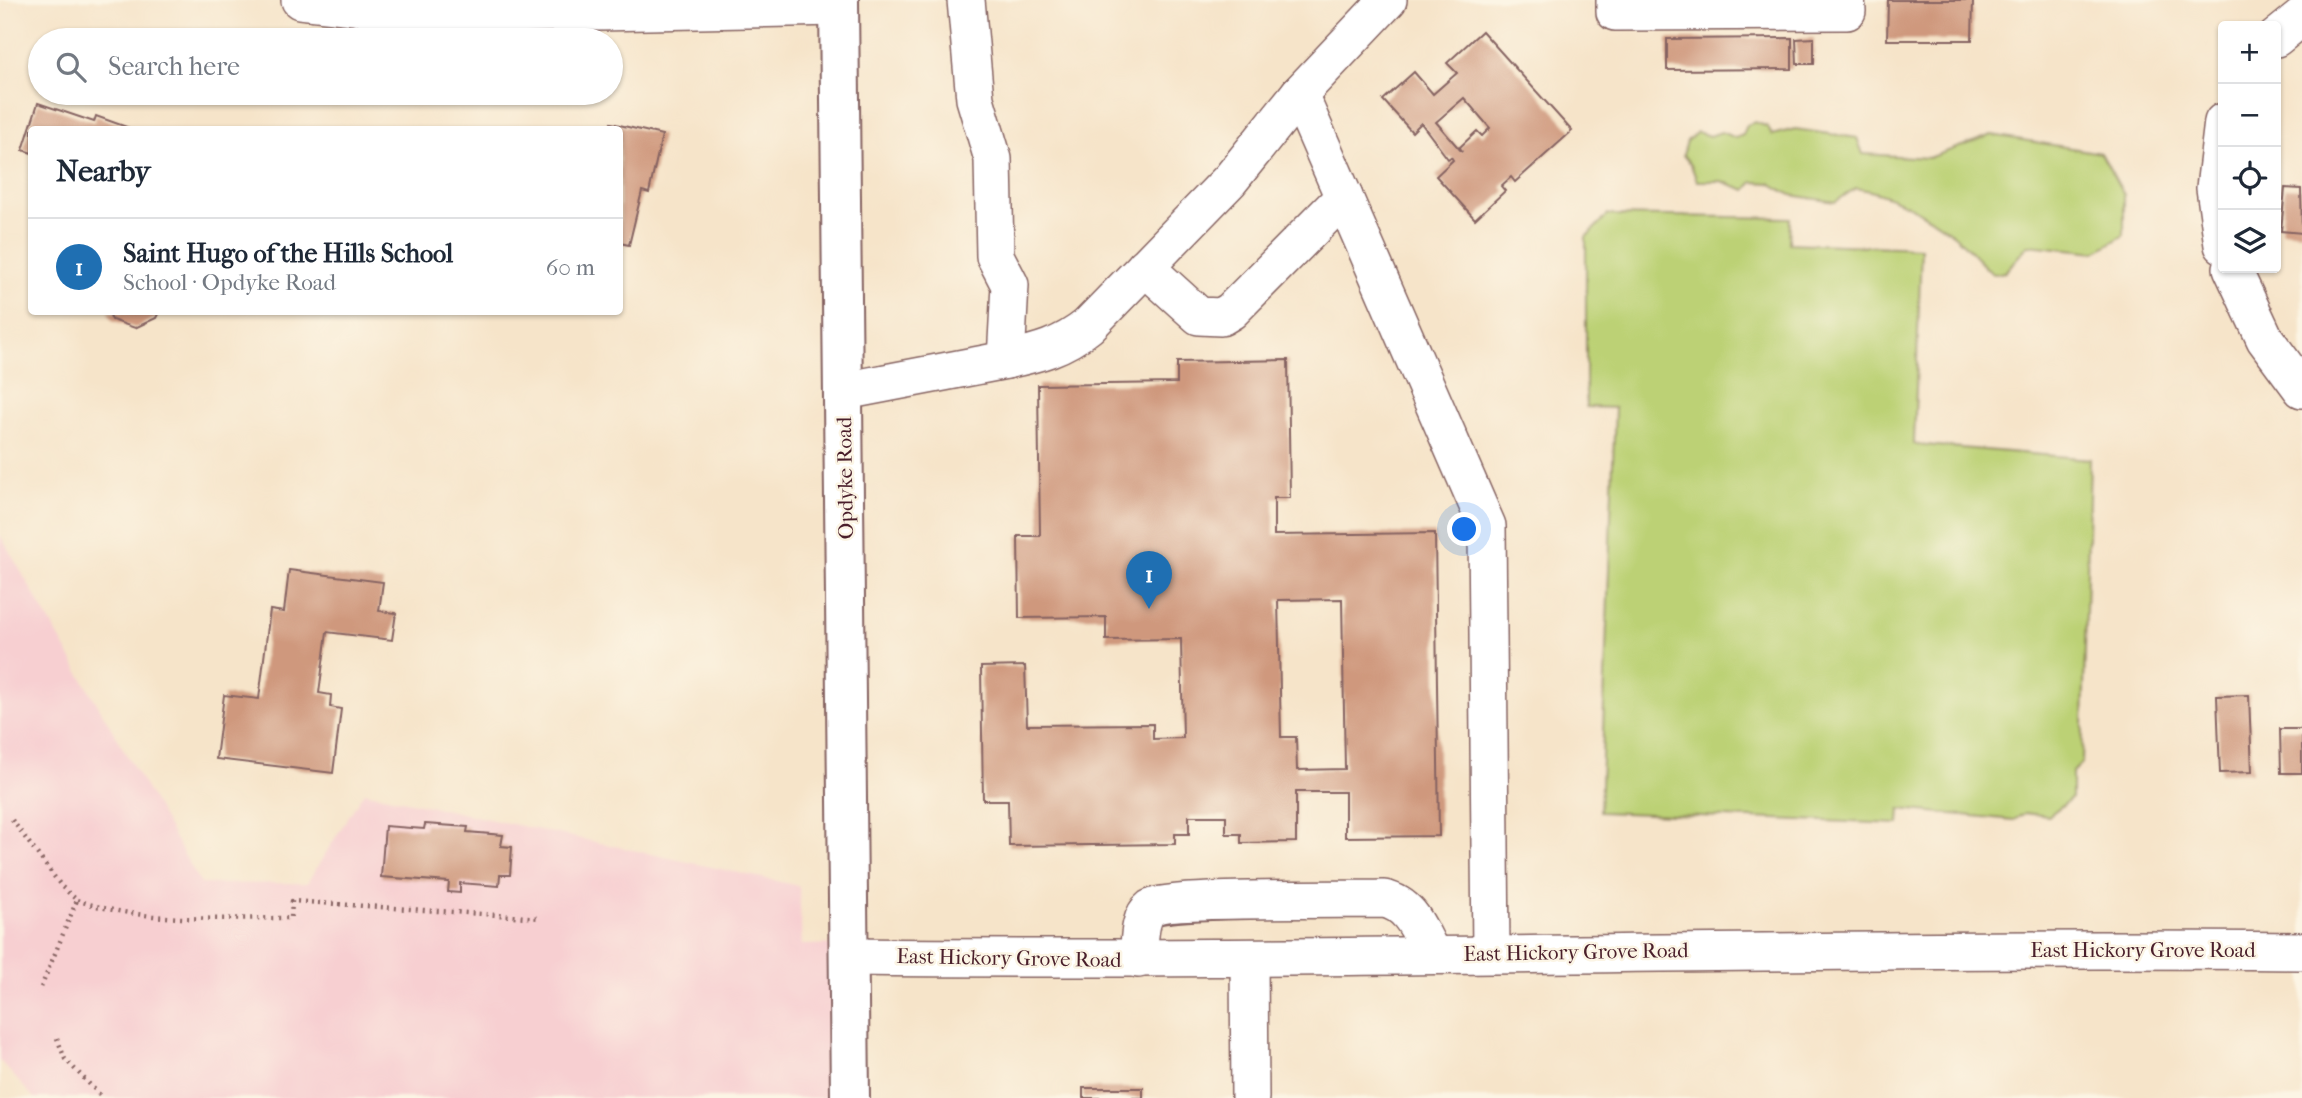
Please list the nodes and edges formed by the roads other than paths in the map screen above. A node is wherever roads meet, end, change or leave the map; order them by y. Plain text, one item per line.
1 (300, 0) edge
2 (966, 0) edge
3 (1388, 0) edge
4 (1615, 0) edge
5 (1846, 0) edge
6 (839, 3) edge
7 (2302, 16) edge
8 (2281, 34) edge
9 (1300, 93) junction
10 (2220, 147) edge
11 (1344, 197) junction
12 (2218, 210) edge
13 (1145, 267) junction
14 (2234, 273) edge
15 (1006, 360) junction
16 (2302, 389) edge
17 (844, 391) junction
18 (2302, 951) edge
19 (1491, 953) junction
20 (1432, 954) junction
21 (850, 957) junction
22 (1138, 959) junction
23 (1249, 959) junction
24 (850, 1098) edge
25 (1250, 1098) edge

1 - 6 street
2 - 15 street
3 - 9 street
4 - 5 street
6 - 17 main road, Opdyke Road
7 - 8 street
9 - 11 street
9 - 13 street
10 - 12 street
11 - 13 street
11 - 19 street
13 - 15 street
14 - 16 street
15 - 17 street
17 - 21 main road, Opdyke Road
18 - 19 street, East Hickory Grove Road
19 - 20 street, East Hickory Grove Road
20 - 22 street
20 - 23 street, East Hickory Grove Road
21 - 22 street, East Hickory Grove Road
21 - 24 main road, Opdyke Road
22 - 23 street, East Hickory Grove Road
23 - 25 street

